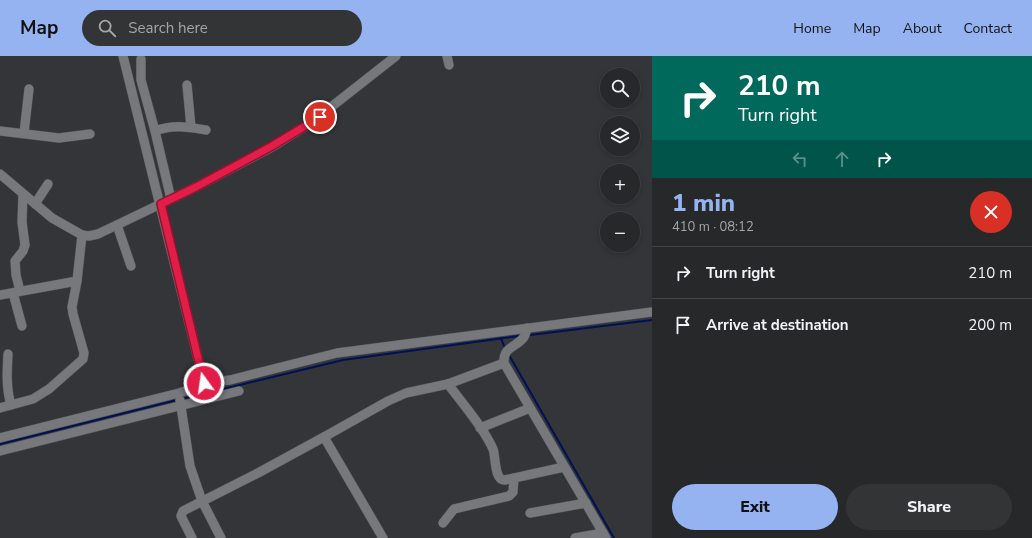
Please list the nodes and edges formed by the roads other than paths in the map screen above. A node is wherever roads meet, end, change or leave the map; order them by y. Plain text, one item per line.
1 (123, 56) edge
2 (396, 56) edge
3 (141, 59) dead end
4 (187, 85) dead end
5 (29, 89) dead end
6 (191, 127) junction
7 (206, 130) dead end
8 (0, 131) edge
9 (155, 131) junction
10 (24, 133) junction
11 (90, 134) dead end
12 (0, 174) edge
13 (48, 184) dead end
14 (23, 194) junction
15 (166, 201) junction
16 (35, 204) junction
17 (117, 225) junction
18 (82, 235) junction
19 (131, 266) dead end
20 (77, 281) junction
21 (16, 292) junction
22 (0, 295) edge
23 (652, 312) edge
24 (22, 326) dead end
25 (527, 328) junction
26 (8, 354) dead end
27 (504, 364) junction
28 (204, 383) junction
29 (448, 384) junction
30 (239, 391) dead end
31 (179, 393) junction
32 (11, 405) junction
33 (181, 406) junction
34 (0, 408) edge
35 (530, 408) junction
36 (480, 428) junction
37 (1, 435) edge
38 (324, 437) junction
39 (0, 451) edge
40 (564, 467) junction
41 (514, 478) junction
42 (202, 501) junction
43 (586, 503) junction
44 (530, 513) dead end
45 (443, 523) dead end
46 (605, 536) edge
47 (192, 538) edge
48 (221, 538) edge
49 (383, 538) edge
50 (575, 538) edge

1 - 15 street
2 - 15 street
3 - 9 street
4 - 6 street
5 - 10 street
6 - 7 street
6 - 9 street
8 - 10 street
9 - 15 street
10 - 11 street
12 - 14 street
13 - 16 street
14 - 16 street
14 - 21 street
15 - 17 street
15 - 28 street
16 - 18 street
17 - 18 street
17 - 19 street
18 - 20 street
20 - 21 street
20 - 32 street
21 - 22 street
21 - 24 street
23 - 25 street
25 - 27 street
25 - 28 street
26 - 32 street
27 - 29 street
27 - 35 street
28 - 31 street
29 - 36 street
29 - 38 street
30 - 33 street
31 - 33 street
31 - 37 street
32 - 34 street
33 - 39 street
33 - 42 street
35 - 36 street
35 - 40 street
36 - 41 street
38 - 42 street
38 - 49 street
40 - 41 street
40 - 43 street
41 - 45 street
42 - 47 street
42 - 48 street
43 - 44 street
43 - 46 street
46 - 50 street

